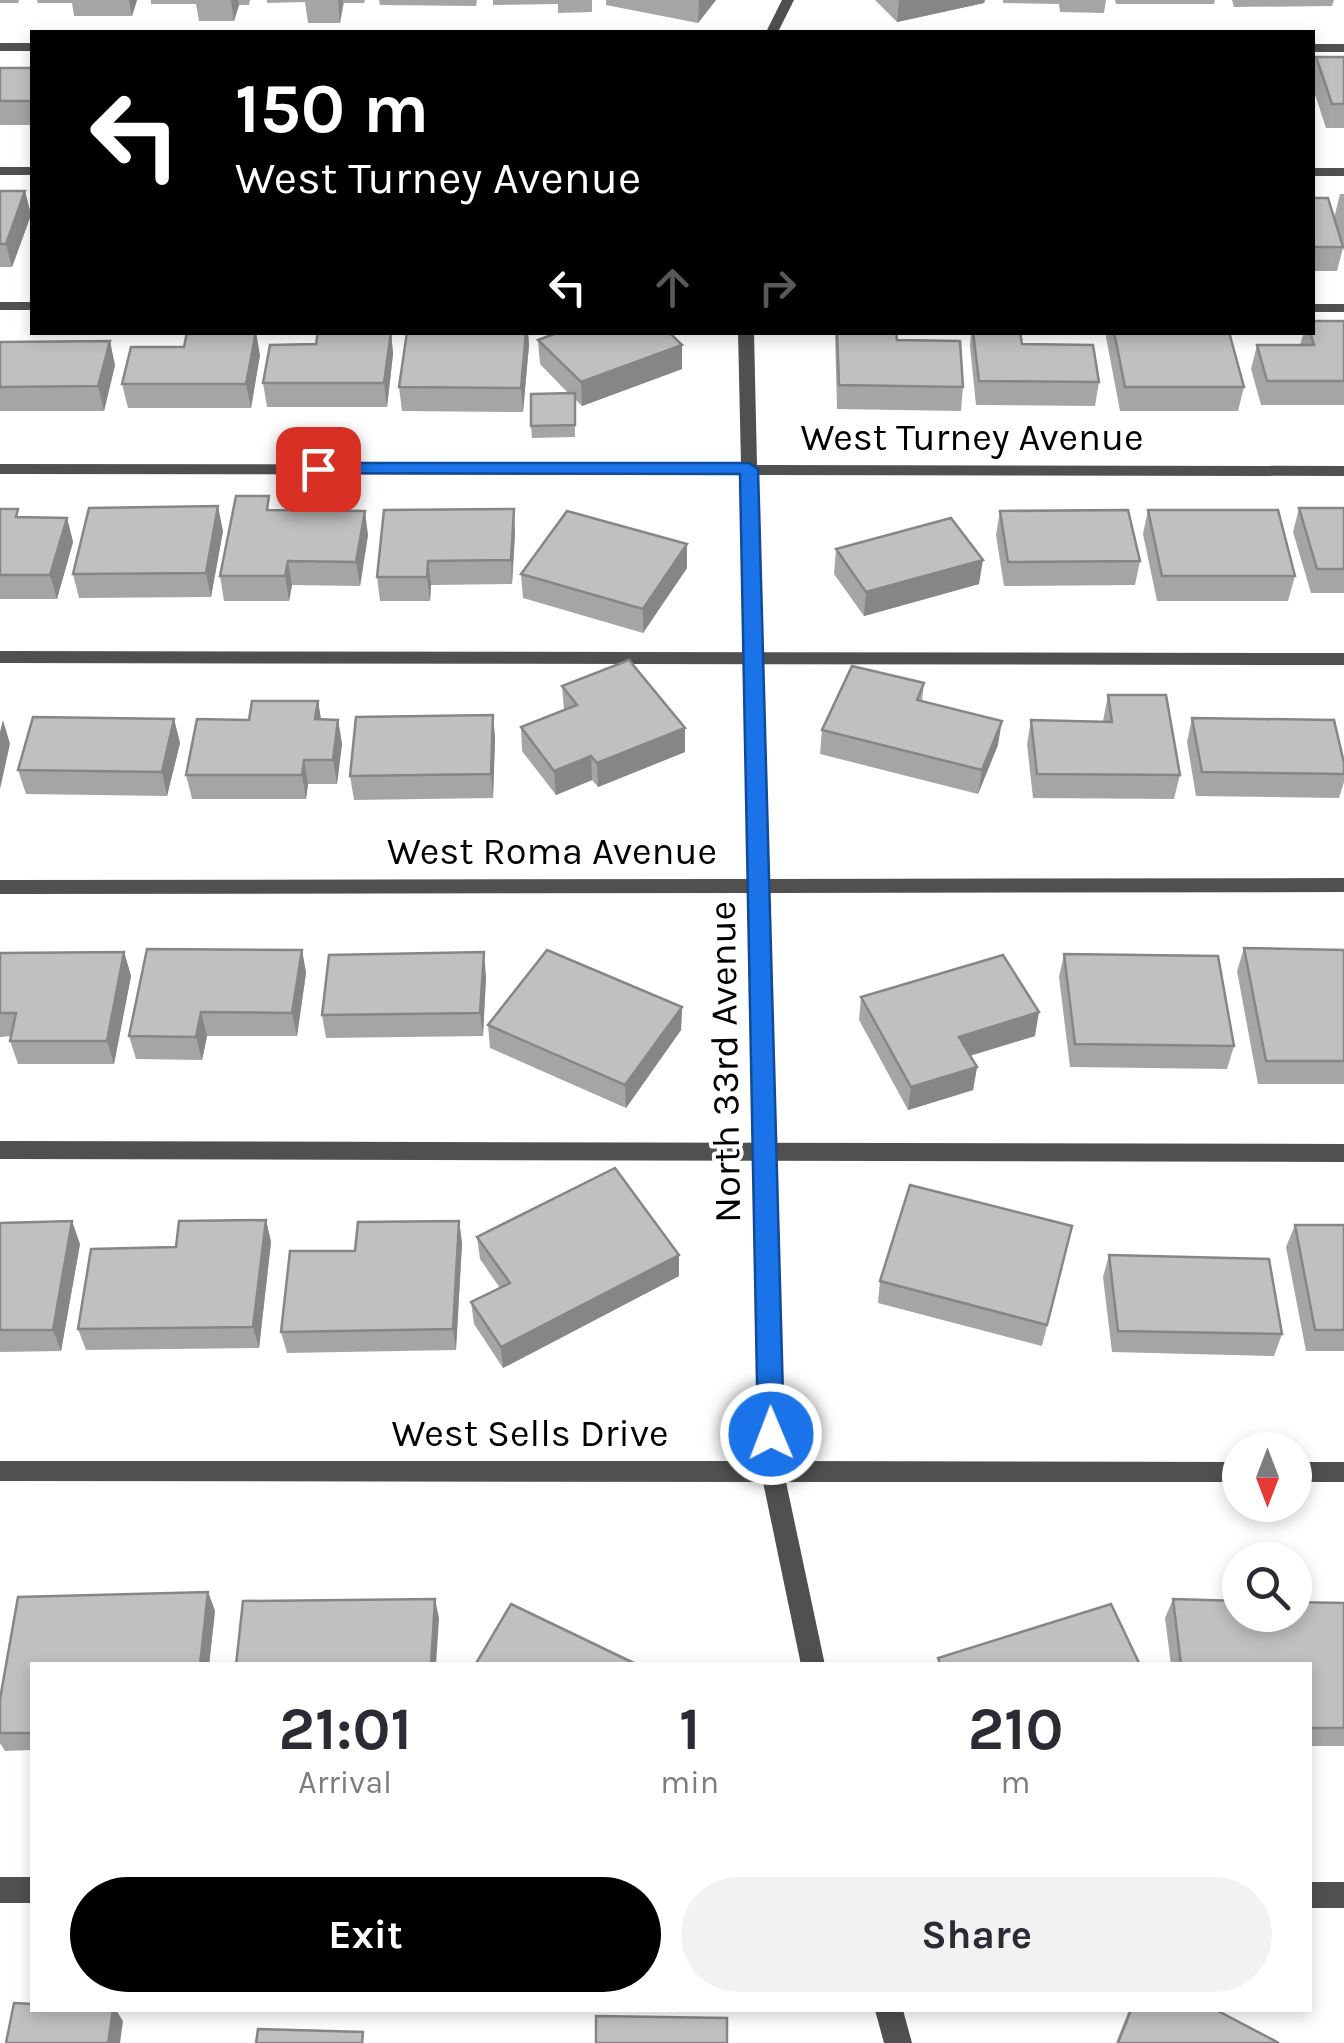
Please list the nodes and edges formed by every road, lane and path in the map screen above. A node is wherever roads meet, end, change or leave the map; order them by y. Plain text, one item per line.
1 (788, 0) edge
2 (773, 30) edge
3 (0, 47) edge
4 (30, 48) edge
5 (1315, 48) edge
6 (1344, 48) edge
7 (0, 171) edge
8 (30, 171) edge
9 (1315, 172) edge
10 (1344, 172) edge
11 (0, 306) edge
12 (30, 306) edge
13 (1315, 308) edge
14 (1344, 308) edge
15 (746, 335) edge
16 (0, 468) edge
17 (749, 469) junction
18 (1344, 471) edge
19 (0, 657) edge
20 (753, 658) junction
21 (1344, 659) edge
22 (758, 886) junction
23 (1344, 886) edge
24 (0, 887) edge
25 (0, 1150) edge
26 (764, 1152) junction
27 (1344, 1153) edge
28 (772, 1470) junction
29 (0, 1471) edge
30 (1222, 1472) edge
31 (1312, 1472) edge
32 (1344, 1472) edge
33 (812, 1662) edge
34 (0, 1890) edge
35 (30, 1890) edge
36 (1312, 1895) edge
37 (1344, 1895) edge
38 (890, 2012) edge
39 (898, 2043) edge

1 - 2 street
3 - 4 street
5 - 6 street
7 - 8 street
9 - 10 street
11 - 12 street
13 - 14 street
15 - 17 street, North 33rd Avenue
16 - 17 street, West Turney Avenue
17 - 18 street, West Turney Avenue
17 - 20 street, North 33rd Avenue
19 - 20 street
20 - 21 street
20 - 22 street, North 33rd Avenue
22 - 23 street, West Roma Avenue
22 - 24 street, West Roma Avenue
22 - 26 street, North 33rd Avenue
25 - 26 street
26 - 27 street
26 - 28 street, North 33rd Avenue
28 - 29 street, West Sells Drive
28 - 30 street, West Sells Drive
28 - 33 street, North 33rd Avenue
31 - 32 street
34 - 35 street
36 - 37 street
38 - 39 street

